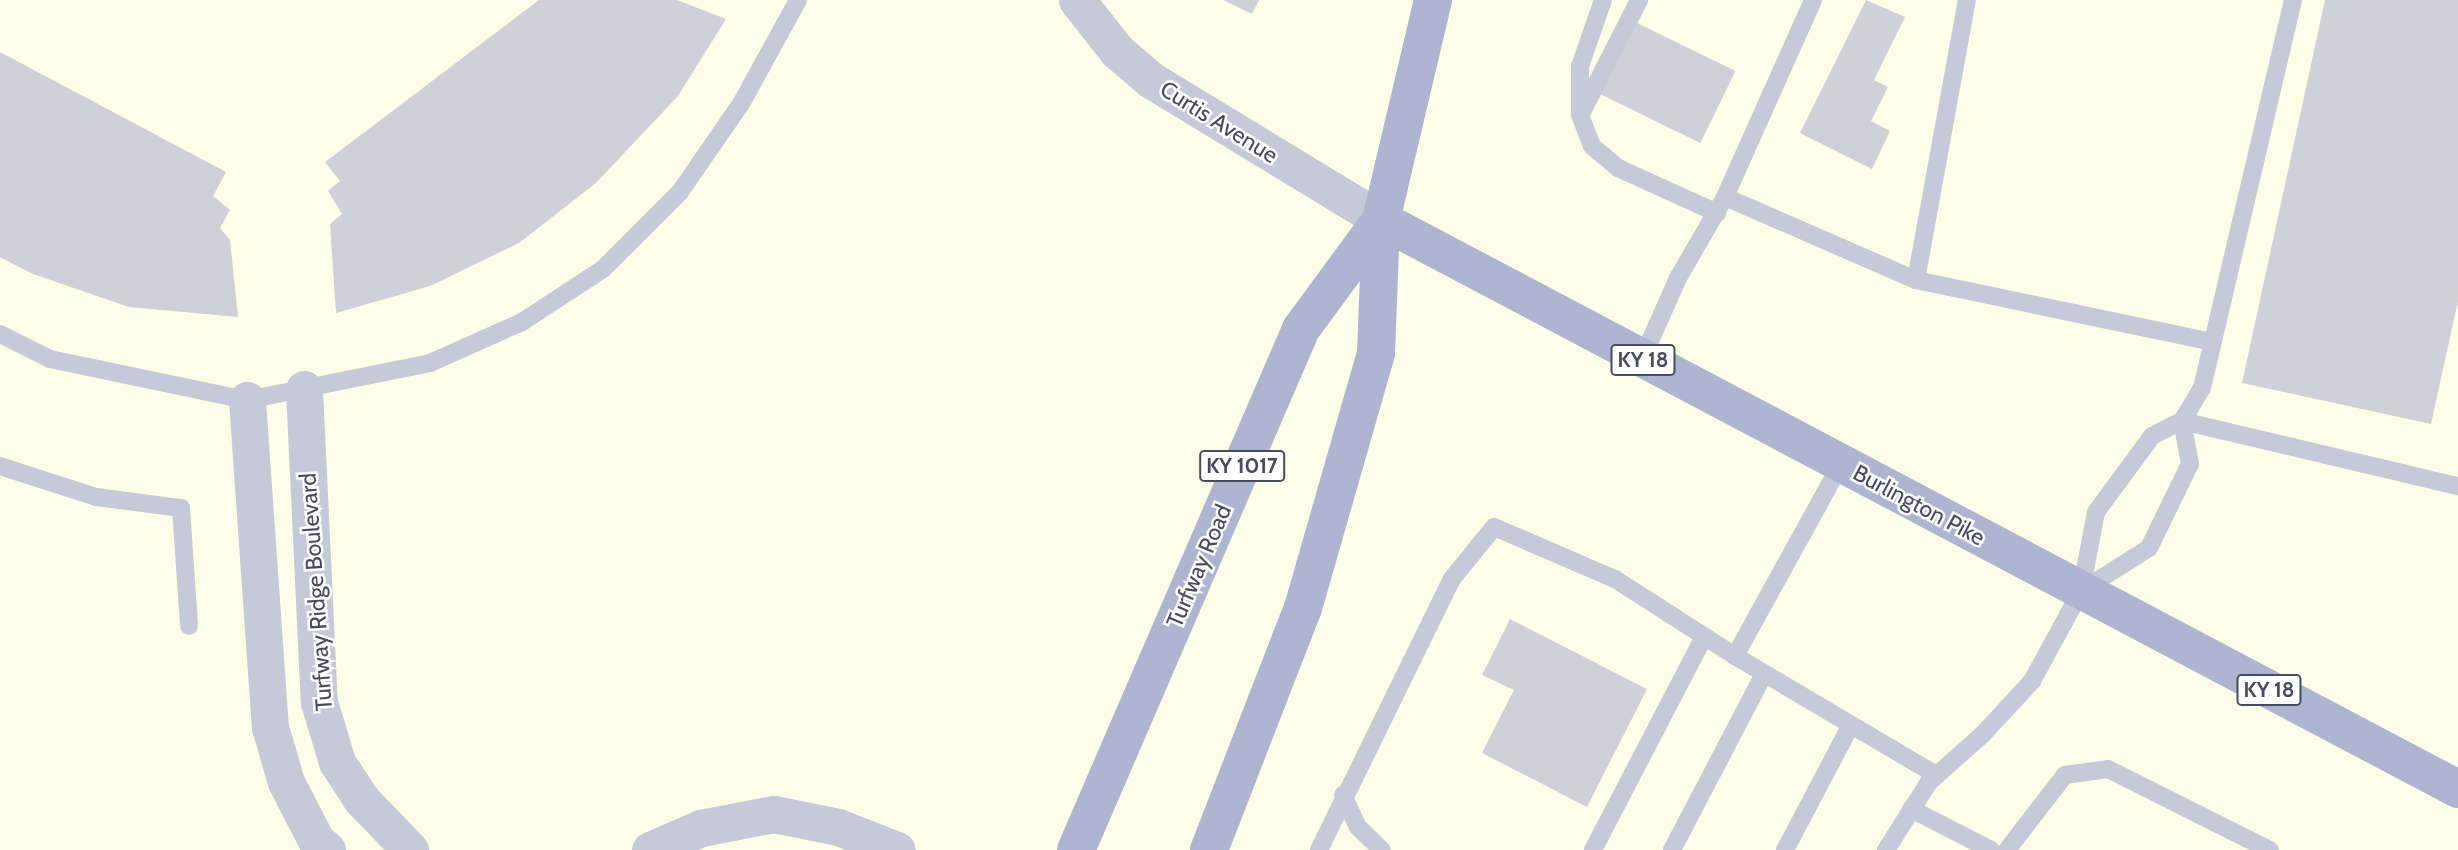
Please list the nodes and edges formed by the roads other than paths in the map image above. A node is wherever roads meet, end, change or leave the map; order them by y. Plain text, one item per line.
1 (798, 0) edge
2 (1077, 0) edge
3 (1433, 0) edge
4 (1603, 0) edge
5 (1639, 0) edge
6 (1814, 0) edge
7 (1967, 0) edge
8 (2293, 0) edge
9 (1580, 115) junction
10 (1721, 205) junction
11 (1381, 220) junction
12 (1916, 280) junction
13 (0, 334) edge
14 (2213, 342) junction
15 (1642, 359) junction
16 (304, 389) junction
17 (247, 400) junction
18 (2182, 421) junction
19 (1841, 464) junction
20 (0, 466) edge
21 (2458, 486) edge
22 (2081, 591) junction
23 (190, 626) dead end
24 (1704, 637) junction
25 (1735, 656) junction
26 (1765, 674) junction
27 (1851, 725) junction
28 (1936, 775) junction
29 (2458, 789) edge
30 (1343, 795) junction
31 (1911, 809) junction
32 (327, 850) edge
33 (410, 850) edge
34 (650, 850) edge
35 (897, 850) edge
36 (1076, 850) edge
37 (1209, 850) edge
38 (1319, 850) edge
39 (1381, 850) edge
40 (1593, 850) edge
41 (1672, 850) edge
42 (1785, 850) edge
43 (1886, 850) edge
44 (1991, 850) edge
45 (2007, 850) edge
46 (2270, 850) edge

1 - 16 lane
2 - 11 street, Curtis Avenue
3 - 11 main road, Turfway Road / KY 1017
4 - 9 lane
5 - 9 lane
6 - 10 lane
7 - 12 lane
8 - 14 lane
9 - 10 lane
10 - 12 lane
10 - 15 lane
11 - 15 main road, Burlington Pike / KY 18
11 - 36 main road, Turfway Road / KY 1017
11 - 37 main road, Turfway Road / KY 1017
12 - 14 lane
13 - 17 lane
14 - 18 lane
15 - 19 main road, Burlington Pike / KY 18
16 - 17 lane
16 - 33 street, Turfway Ridge Boulevard
17 - 32 street
18 - 21 lane
18 - 22 lane
18 - 22 lane
19 - 22 main road, Burlington Pike / KY 18
19 - 25 lane
20 - 23 lane
22 - 28 lane
22 - 29 main road, Burlington Pike / KY 18
24 - 25 lane
24 - 30 lane
24 - 40 lane
25 - 26 lane
26 - 27 lane
26 - 41 lane
27 - 28 lane
27 - 42 lane
28 - 31 lane
30 - 38 lane
30 - 39 lane
31 - 43 lane
31 - 44 lane
34 - 35 street
45 - 46 lane

